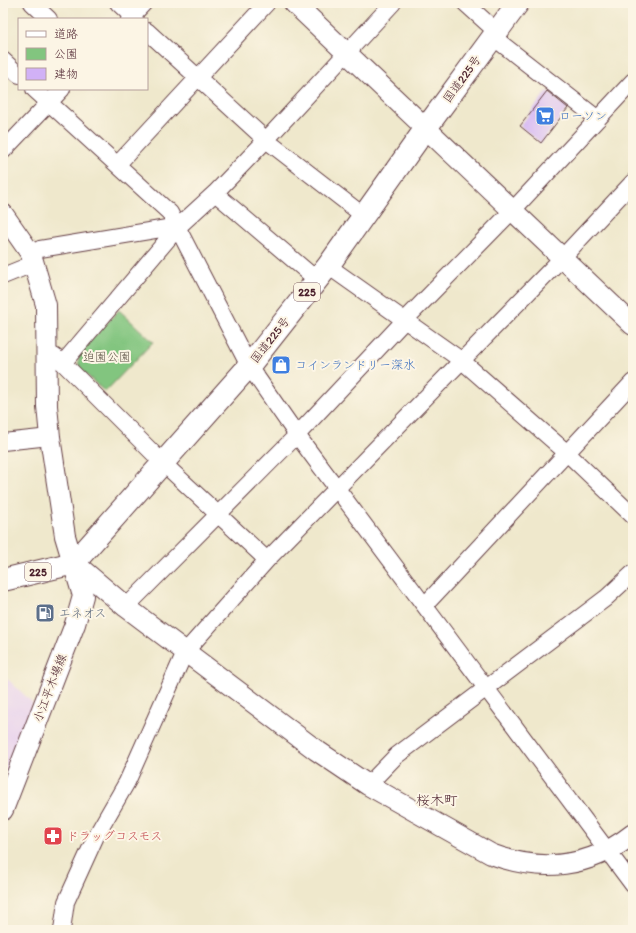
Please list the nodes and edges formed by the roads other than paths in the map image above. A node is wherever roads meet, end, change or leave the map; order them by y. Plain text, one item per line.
1 (32, 3) edge
2 (118, 3) edge
3 (144, 3) edge
4 (267, 3) edge
5 (294, 3) edge
6 (393, 3) edge
7 (465, 3) edge
8 (518, 3) edge
9 (48, 18) edge
10 (132, 18) edge
11 (148, 32) edge
12 (495, 34) junction
13 (347, 54) junction
14 (3, 60) edge
15 (18, 74) edge
16 (197, 78) junction
17 (633, 81) edge
18 (35, 90) edge
19 (61, 90) edge
20 (49, 103) junction
21 (598, 119) junction
22 (426, 128) junction
23 (266, 140) junction
24 (3, 151) edge
25 (116, 165) junction
26 (632, 187) edge
27 (215, 193) junction
28 (512, 211) junction
29 (3, 214) edge
30 (364, 216) junction
31 (179, 226) junction
32 (33, 258) junction
33 (562, 258) junction
34 (323, 273) junction
35 (3, 276) edge
36 (404, 321) junction
37 (633, 325) edge
38 (56, 357) junction
39 (461, 360) junction
40 (249, 366) junction
41 (633, 382) edge
42 (297, 435) junction
43 (50, 437) junction
44 (3, 442) edge
45 (566, 452) junction
46 (163, 463) junction
47 (337, 487) junction
48 (218, 516) junction
49 (633, 516) edge
50 (267, 560) junction
51 (74, 563) junction
52 (633, 573) edge
53 (3, 580) edge
54 (425, 605) junction
55 (126, 607) junction
56 (185, 652) junction
57 (486, 689) junction
58 (368, 785) junction
59 (3, 810) edge
60 (633, 834) edge
61 (607, 851) junction
62 (633, 885) edge
63 (62, 930) edge

1 - 9 street
2 - 10 street
3 - 10 street
4 - 16 street
5 - 13 street
6 - 13 street
7 - 12 street
8 - 12 highway, 国道225号 / 225
11 - 16 street
12 - 21 street
12 - 22 highway, 国道225号 / 225
13 - 22 street
13 - 23 street
14 - 15 street
16 - 23 street
16 - 25 street
17 - 21 street
18 - 20 street
19 - 20 street
20 - 24 street
20 - 25 street
21 - 28 street
22 - 28 street
22 - 30 highway, 国道225号 / 225
23 - 27 street
23 - 30 street
25 - 31 street
26 - 33 street
27 - 31 street
27 - 34 street
28 - 33 street
28 - 36 street
29 - 32 street
30 - 34 highway, 国道225号 / 225
31 - 32 street
31 - 38 street
31 - 40 street
32 - 35 street
32 - 38 street, 小江平木場線
33 - 37 street
33 - 39 street
34 - 36 street
34 - 40 highway, 国道225号 / 225
36 - 39 street
36 - 42 street
38 - 43 street, 小江平木場線
38 - 46 street
39 - 45 street
39 - 47 street
40 - 42 street
40 - 46 highway, 国道225号 / 225
41 - 45 street
42 - 47 street
42 - 48 street
43 - 44 street
43 - 51 street, 小江平木場線
45 - 49 street
45 - 54 street
46 - 48 street
46 - 51 highway, 国道225号 / 225
47 - 50 street
47 - 54 street
48 - 50 street
48 - 55 street
50 - 56 street
51 - 53 highway, 225
51 - 55 street
51 - 59 street, 小江平木場線
52 - 57 street
54 - 57 street
55 - 56 street
56 - 58 street
56 - 63 street
57 - 58 street
57 - 61 street
58 - 61 street
60 - 61 street
61 - 62 street

